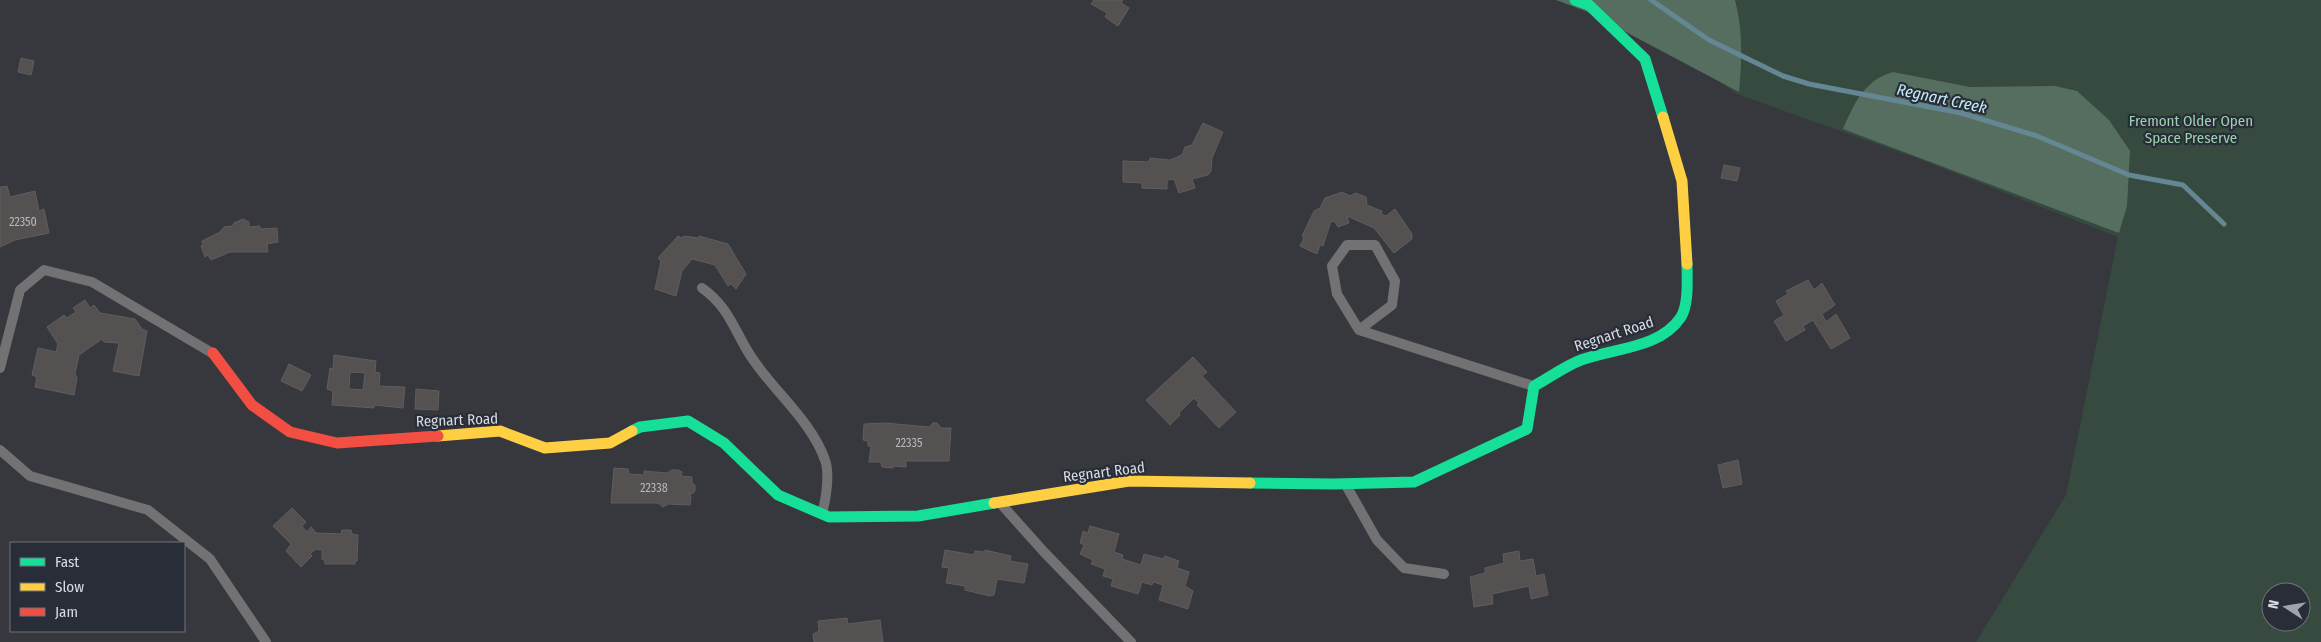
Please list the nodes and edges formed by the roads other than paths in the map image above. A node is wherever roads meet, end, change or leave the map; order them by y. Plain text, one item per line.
1 (1574, 0) edge
2 (702, 288) dead end
3 (1359, 330) junction
4 (213, 353) joint
5 (0, 368) edge
6 (1534, 386) junction
7 (0, 450) edge
8 (1345, 484) junction
9 (1000, 502) junction
10 (822, 514) junction
11 (1444, 574) dead end
12 (266, 642) edge
13 (1131, 642) edge

1 - 6 street, Regnart Road
2 - 10 lane
3 - 3 lane
3 - 6 lane
4 - 5 lane
4 - 10 street, Regnart Road
6 - 8 street, Regnart Road
7 - 12 lane
8 - 9 street, Regnart Road
8 - 11 lane
9 - 10 street, Regnart Road
9 - 13 lane

